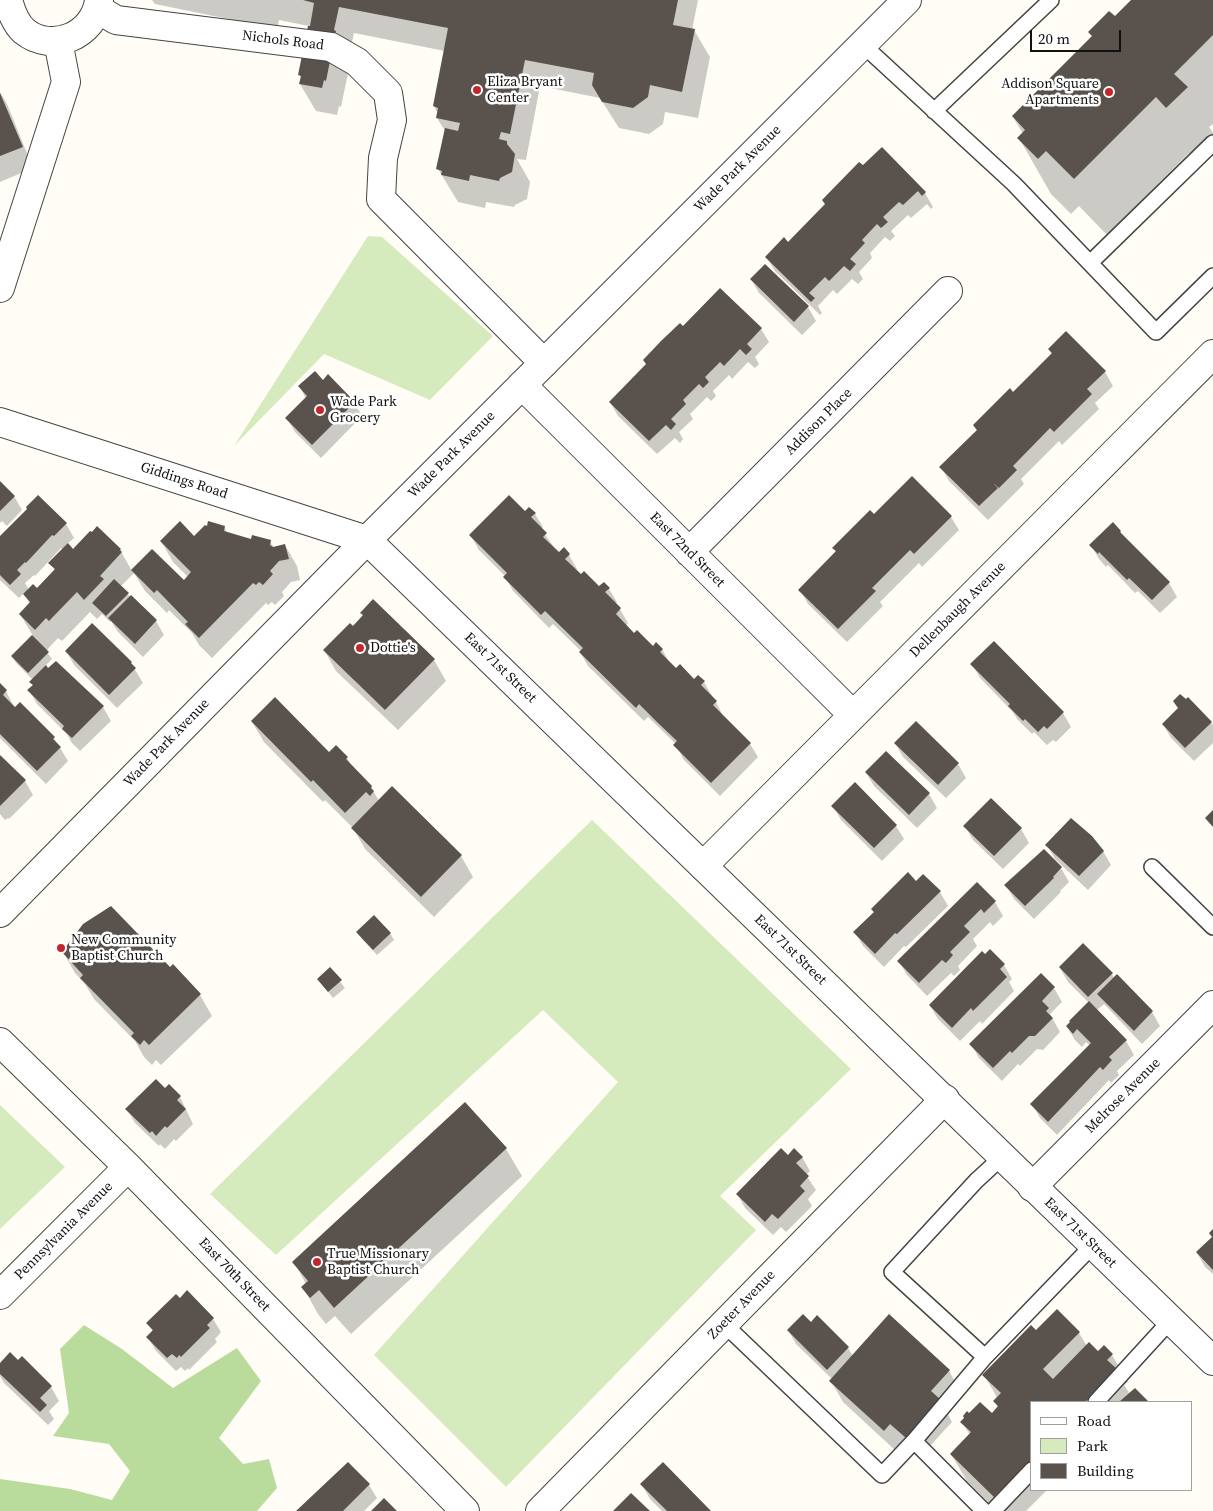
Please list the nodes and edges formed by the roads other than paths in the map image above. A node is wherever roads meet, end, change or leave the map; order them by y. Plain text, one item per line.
1 (8, 0) edge
2 (907, 0) edge
3 (1051, 0) edge
4 (98, 4) edge
5 (58, 41) junction
6 (862, 44) junction
7 (934, 111) junction
8 (1213, 144) edge
9 (1090, 264) junction
10 (1213, 276) edge
11 (0, 288) edge
12 (948, 291) dead end
13 (1213, 354) edge
14 (544, 363) junction
15 (522, 385) junction
16 (0, 422) edge
17 (367, 540) junction
18 (689, 552) junction
19 (853, 715) junction
20 (703, 866) junction
21 (1152, 867) dead end
22 (0, 913) edge
23 (1213, 927) edge
24 (1213, 1005) edge
25 (0, 1042) edge
26 (944, 1099) junction
27 (1002, 1157) junction
28 (128, 1167) junction
29 (1032, 1187) junction
30 (1093, 1245) junction
31 (0, 1295) edge
32 (1171, 1320) junction
33 (724, 1324) junction
34 (986, 1357) junction
35 (1213, 1361) edge
36 (1097, 1401) edge
37 (914, 1441) junction
38 (1030, 1472) edge
39 (465, 1511) edge
40 (540, 1511) edge
41 (984, 1511) edge
42 (993, 1511) edge

1 - 5 street
2 - 6 street, Wade Park Avenue
3 - 7 lane
4 - 5 street, Nichols Road
4 - 14 street, Nichols Road
5 - 11 street
6 - 7 lane
6 - 14 street, Wade Park Avenue
7 - 9 lane
8 - 9 lane
9 - 10 lane
12 - 18 street, Addison Place
13 - 19 street, Dellenbaugh Avenue
14 - 15 street, Wade Park Avenue
15 - 17 street, Wade Park Avenue
15 - 18 street, East 72nd Street
16 - 17 street, Giddings Road
17 - 20 street, East 71st Street
17 - 22 street, Wade Park Avenue
18 - 19 street, East 72nd Street
19 - 20 street, Dellenbaugh Avenue
20 - 26 street, East 71st Street
21 - 23 lane
24 - 29 street, Melrose Avenue
25 - 28 street, East 70th Street
26 - 27 street, East 71st Street
26 - 33 street, Zoeter Avenue
27 - 29 street, East 71st Street
27 - 34 lane
28 - 31 street, Pennsylvania Avenue
28 - 39 street, East 70th Street
29 - 30 street, East 71st Street
30 - 32 street, East 71st Street
30 - 34 lane
32 - 35 street, East 71st Street
32 - 36 lane
33 - 37 lane
33 - 40 street, Zoeter Avenue
34 - 37 lane
37 - 41 lane
38 - 42 lane

